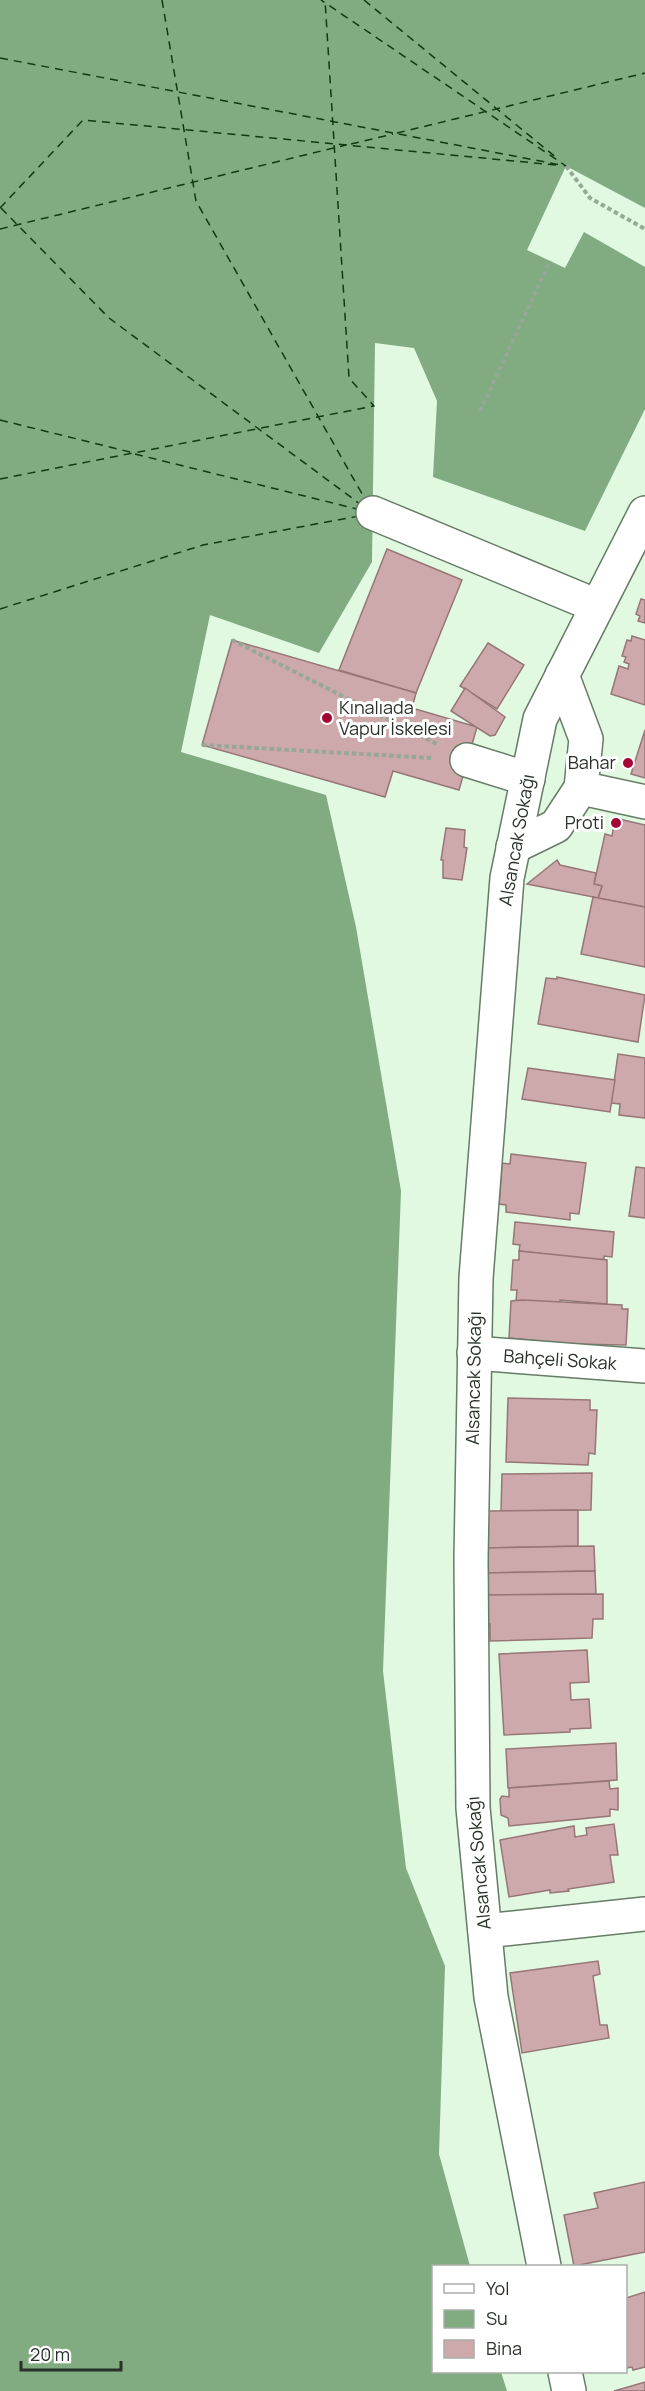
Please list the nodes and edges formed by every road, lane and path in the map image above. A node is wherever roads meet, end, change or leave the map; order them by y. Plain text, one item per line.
1 (566, 166) dead end
2 (645, 229) edge
3 (550, 261) dead end
4 (480, 411) dead end
5 (373, 513) dead end
6 (645, 513) edge
7 (597, 606) junction
8 (232, 640) dead end
9 (562, 675) junction
10 (202, 745) dead end
11 (467, 760) junction
12 (528, 779) junction
13 (581, 788) junction
14 (645, 802) edge
15 (513, 847) junction
16 (474, 1353) junction
17 (645, 1366) edge
18 (645, 1914) edge
19 (485, 1931) junction
20 (544, 2265) edge
21 (565, 2373) edge
22 (569, 2391) edge

1 - 2 path
3 - 4 path
5 - 7 street
6 - 7 street, Alsancak Sokağı
7 - 9 street, Alsancak Sokağı
8 - 11 path
9 - 12 street, Alsancak Sokağı
9 - 13 street
10 - 11 path
11 - 12 street
12 - 15 street, Alsancak Sokağı
13 - 14 street
13 - 15 street
15 - 16 street, Alsancak Sokağı
16 - 17 street, Bahçeli Sokak
16 - 19 street, Alsancak Sokağı
18 - 19 street
19 - 20 street, Alsancak Sokağı
21 - 22 street

